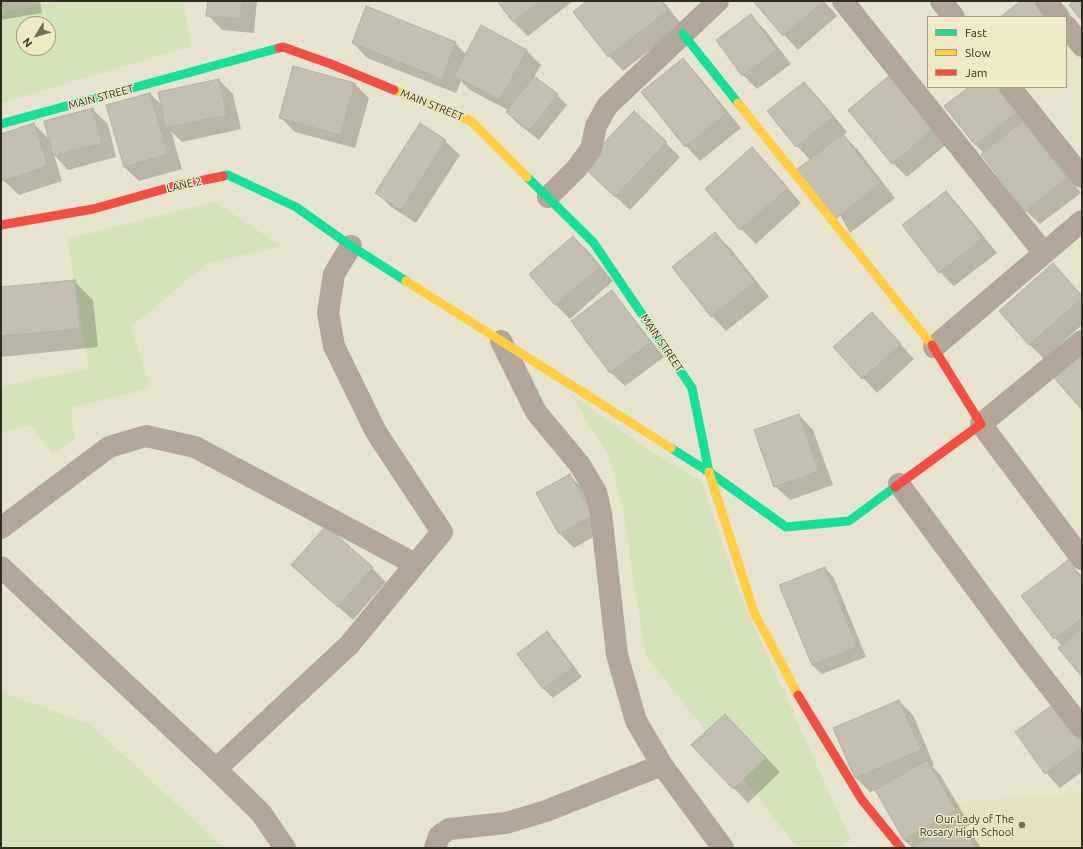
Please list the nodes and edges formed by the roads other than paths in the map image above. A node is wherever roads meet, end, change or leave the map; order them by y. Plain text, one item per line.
1 (843, 1) edge
2 (941, 1) edge
3 (1046, 1) edge
4 (704, 6) edge
5 (953, 16) edge
6 (1058, 16) edge
7 (1067, 27) edge
8 (683, 34) junction
9 (1082, 46) edge
10 (1011, 88) edge
11 (1, 124) edge
12 (1082, 177) edge
13 (548, 197) junction
14 (1082, 222) edge
15 (1, 225) edge
16 (351, 246) junction
17 (1044, 253) junction
18 (501, 341) junction
19 (1082, 341) edge
20 (934, 347) junction
21 (981, 424) junction
22 (709, 472) junction
23 (899, 484) junction
24 (1, 528) edge
25 (1082, 559) edge
26 (415, 564) junction
27 (1, 567) edge
28 (1082, 728) edge
29 (662, 765) junction
30 (216, 769) junction
31 (285, 848) edge
32 (435, 848) edge
33 (723, 848) edge
34 (901, 848) edge

1 - 17 street
2 - 5 street
3 - 6 street
4 - 8 street
7 - 9 street
8 - 13 street
8 - 20 street
10 - 12 street
11 - 13 street, MAIN STREET
13 - 22 street, MAIN STREET
14 - 17 street
15 - 16 street, LANE 2
16 - 18 street, LANE 2
16 - 26 street
17 - 20 street
18 - 22 street, LANE 2
18 - 29 street
19 - 21 street
20 - 21 street
21 - 23 street, LANE 2
21 - 25 street
22 - 23 street, LANE 2
22 - 34 street, MAIN STREET
23 - 28 street
24 - 26 street
26 - 30 street
27 - 30 street
29 - 32 street
29 - 33 street
30 - 31 street

